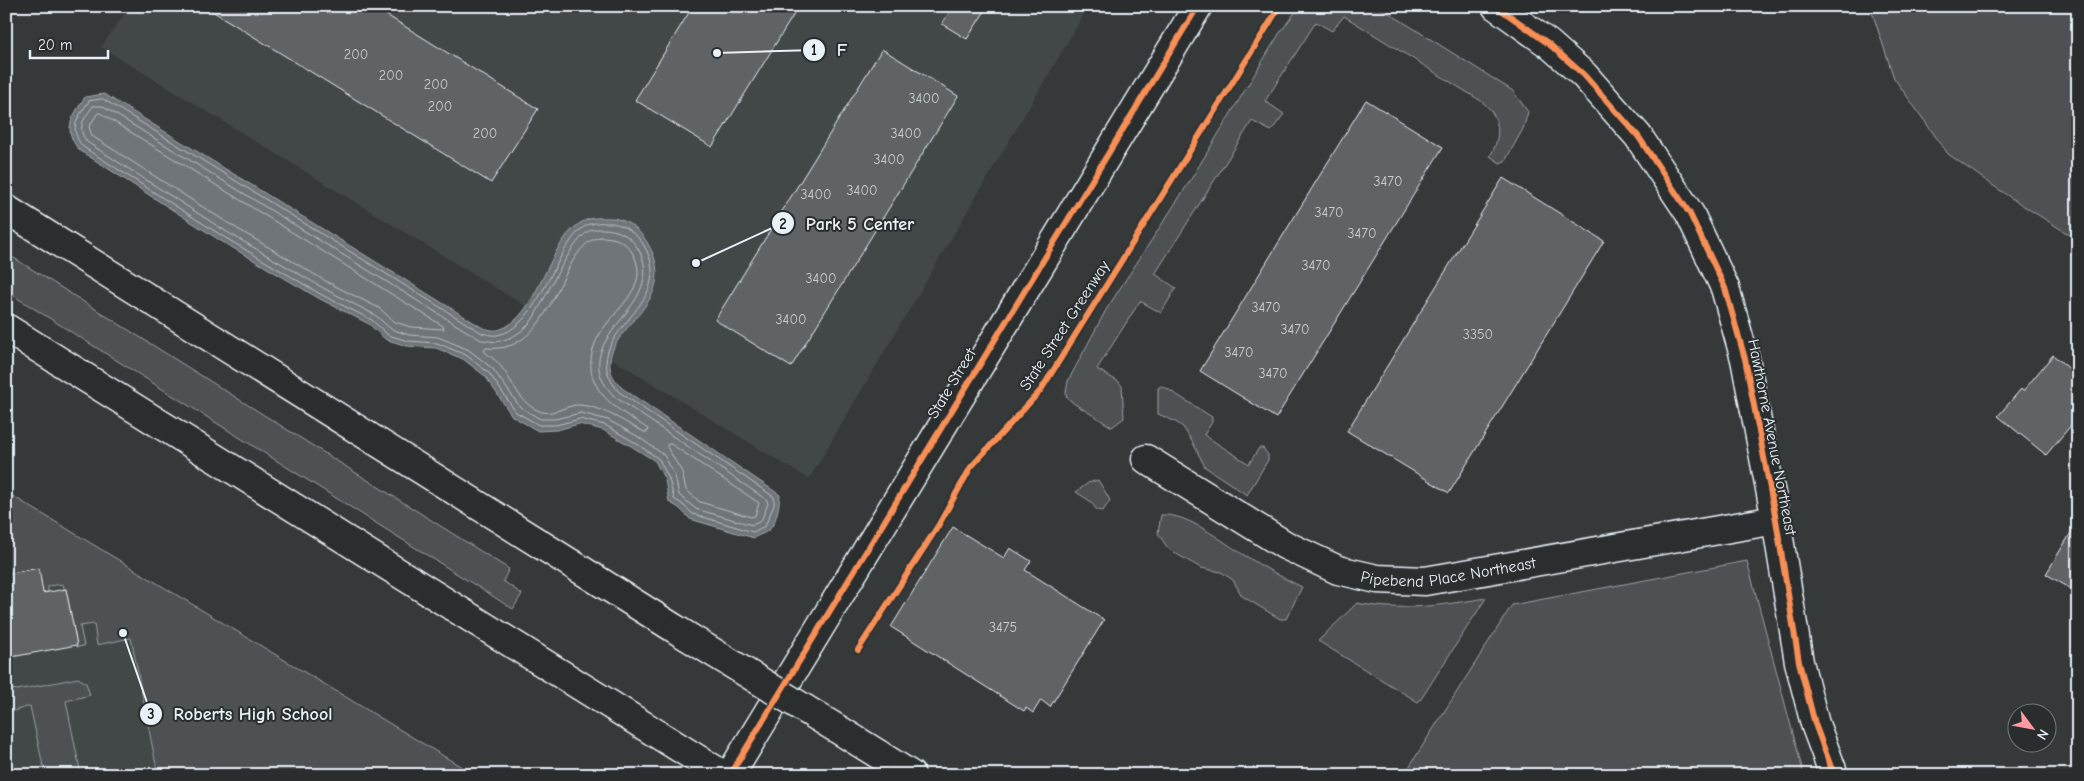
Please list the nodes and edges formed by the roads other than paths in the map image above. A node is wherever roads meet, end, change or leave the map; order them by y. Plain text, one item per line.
1 (1198, 6) edge
2 (1496, 6) edge
3 (6, 209) edge
4 (6, 328) edge
5 (1146, 459) dead end
6 (1776, 520) junction
7 (722, 775) edge
8 (730, 775) edge
9 (911, 775) edge
10 (1834, 775) edge

1 - 8 main road, State Street
2 - 6 main road, Hawthorne Avenue Northeast
3 - 9 main road, bridge
4 - 7 main road
5 - 6 main road, Pipebend Place Northeast
6 - 10 main road, Hawthorne Avenue Northeast

